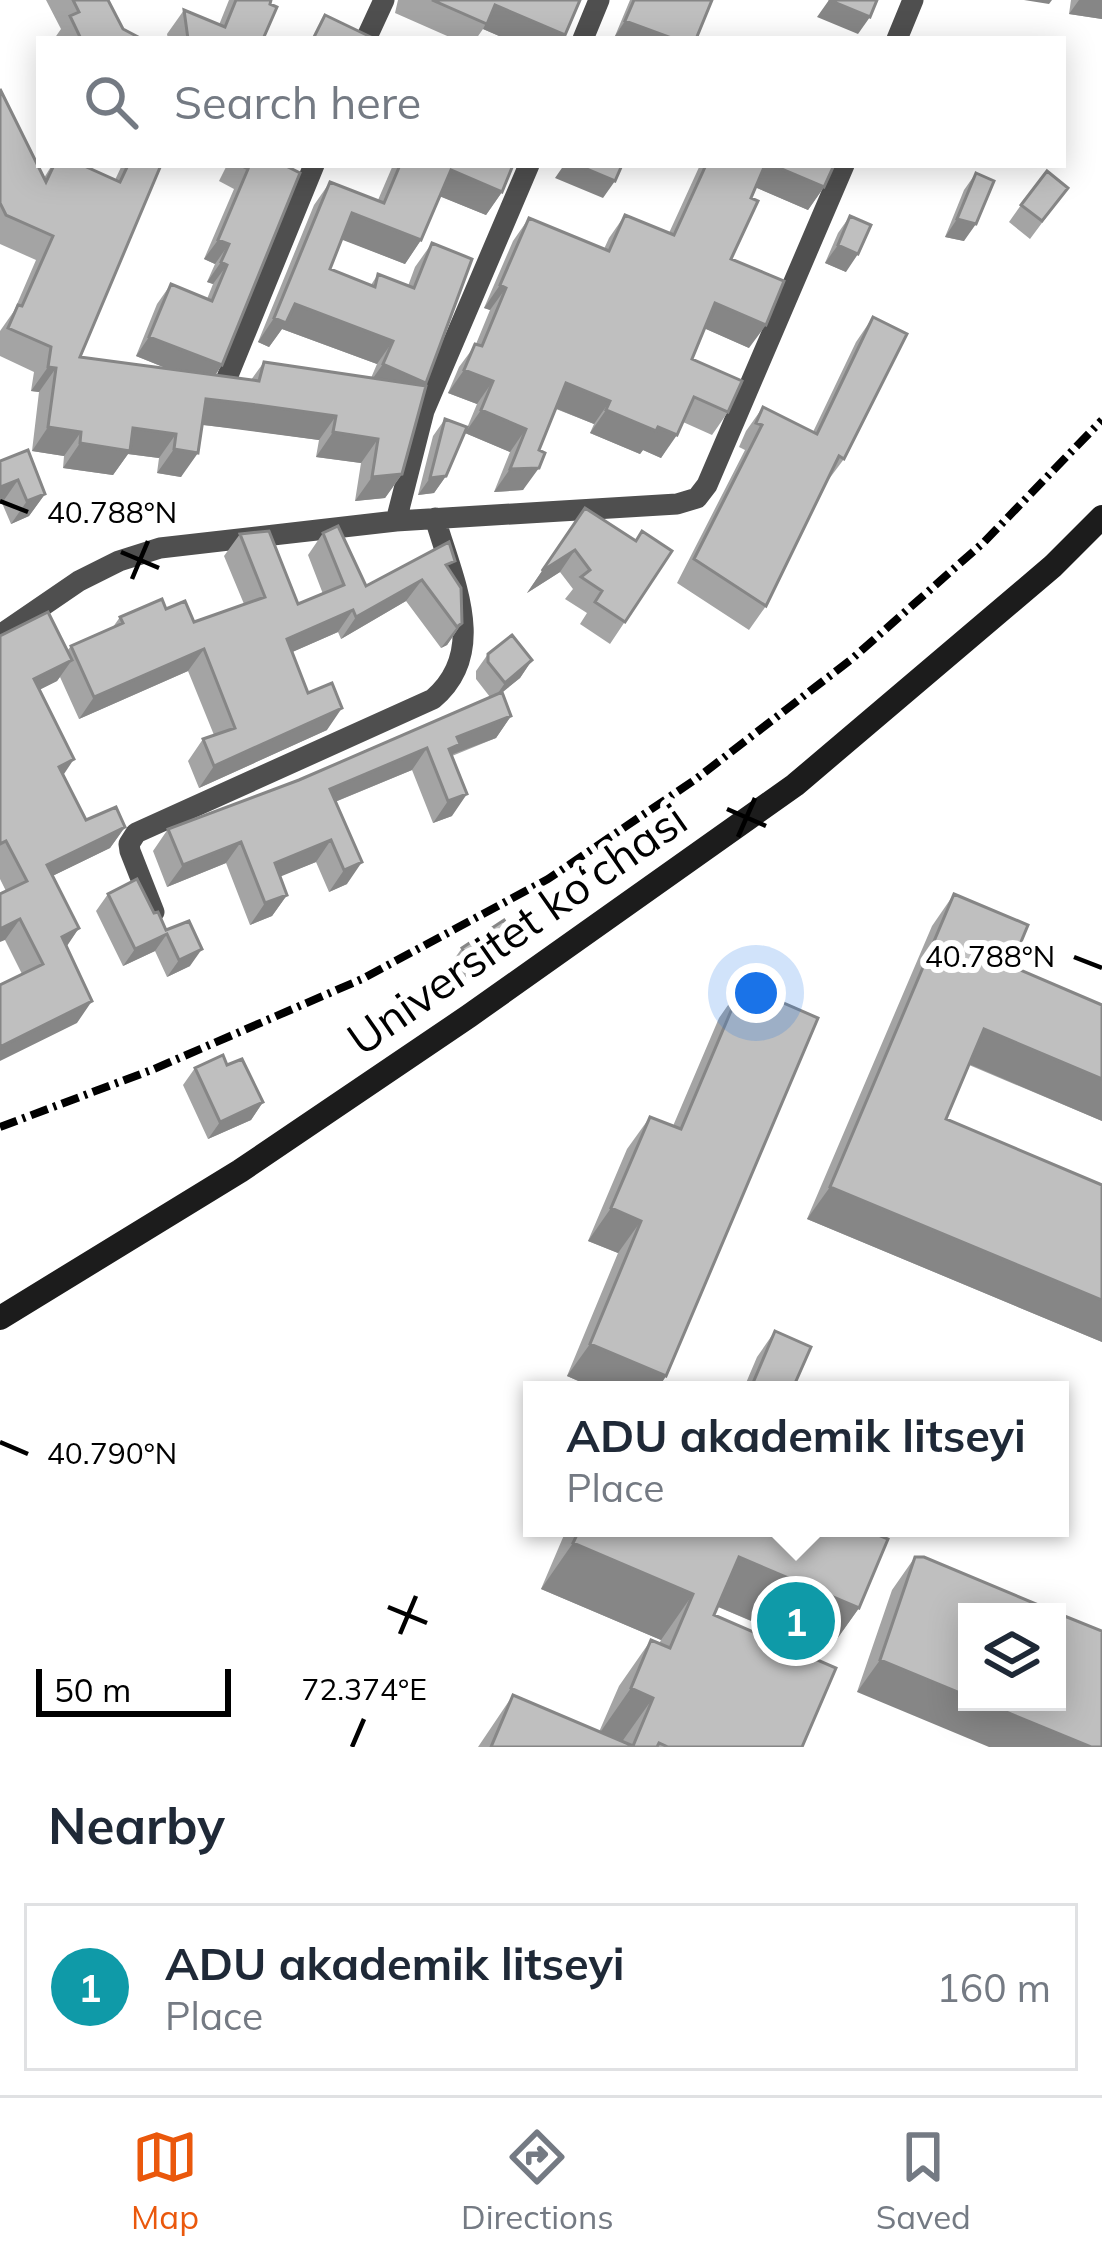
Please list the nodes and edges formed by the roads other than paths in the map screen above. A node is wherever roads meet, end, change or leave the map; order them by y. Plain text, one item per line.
1 (383, 0) edge
2 (599, 0) edge
3 (914, 0) edge
4 (367, 36) edge
5 (584, 36) edge
6 (898, 36) edge
7 (313, 168) edge
8 (528, 168) edge
9 (843, 168) edge
10 (222, 390) edge
11 (435, 518) junction
12 (1102, 518) edge
13 (396, 520) junction
14 (0, 635) edge
15 (154, 912) edge
16 (0, 1318) edge

1 - 4 street
2 - 5 street
3 - 6 street
7 - 10 street
8 - 13 street
9 - 11 street
11 - 13 street
11 - 15 street
12 - 16 main road, Universitet kо‘chasi
13 - 14 street

